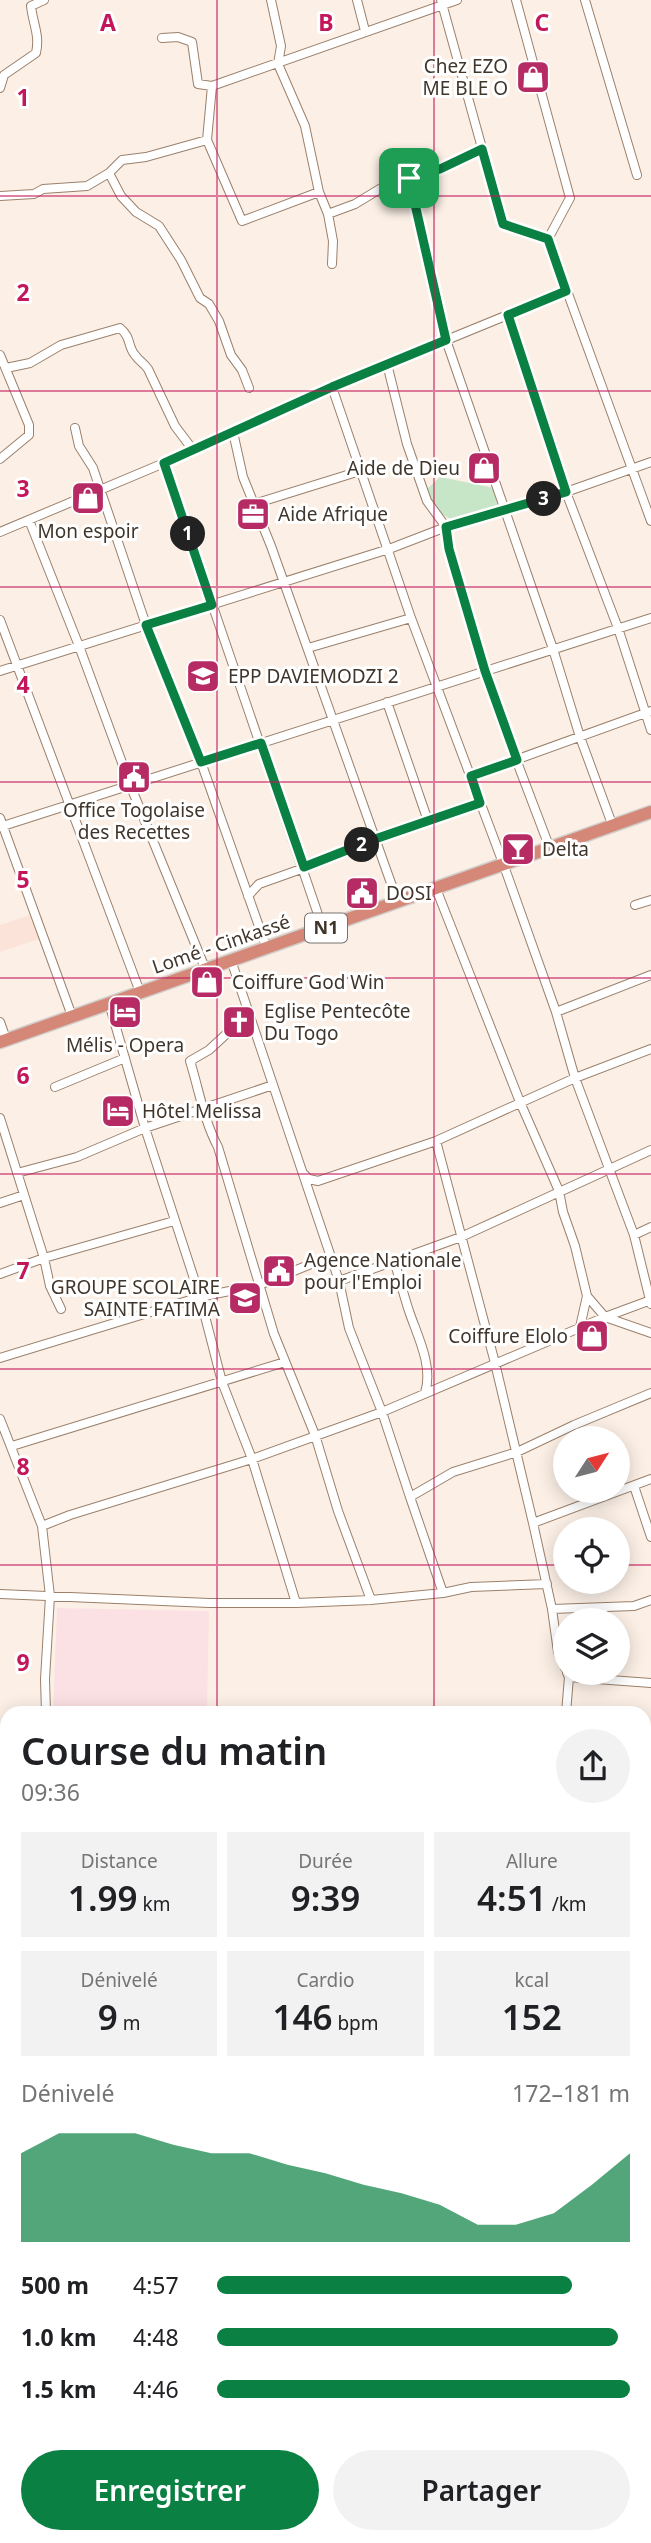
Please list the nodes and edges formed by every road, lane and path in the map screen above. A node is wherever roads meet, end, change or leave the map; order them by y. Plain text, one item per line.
1 (44, 0) edge
2 (271, 0) edge
3 (357, 0) edge
4 (457, 0) edge
5 (516, 0) edge
6 (585, 0) edge
7 (442, 3) edge
8 (365, 31) junction
9 (162, 38) dead end
10 (278, 64) junction
11 (212, 86) junction
12 (0, 88) edge
13 (207, 140) junction
14 (482, 149) junction
15 (109, 173) junction
16 (636, 175) dead end
17 (409, 178) junction
18 (319, 192) junction
19 (0, 196) edge
20 (328, 214) junction
21 (548, 239) junction
22 (331, 264) dead end
23 (566, 291) junction
24 (508, 315) junction
25 (446, 340) junction
26 (0, 355) edge
27 (387, 364) junction
28 (6, 368) junction
29 (332, 387) junction
30 (248, 388) dead end
31 (75, 428) dead end
32 (233, 432) junction
33 (193, 450) junction
34 (0, 459) edge
35 (651, 462) edge
36 (164, 463) junction
37 (631, 467) junction
38 (360, 471) junction
39 (99, 491) junction
40 (566, 492) junction
41 (254, 504) junction
42 (506, 511) junction
43 (29, 520) junction
44 (651, 522) edge
45 (446, 527) junction
46 (0, 532) edge
47 (389, 549) junction
48 (283, 580) junction
49 (212, 605) junction
50 (411, 618) junction
51 (651, 618) edge
52 (0, 620) edge
53 (146, 625) junction
54 (618, 628) junction
55 (79, 646) junction
56 (308, 649) junction
57 (553, 649) junction
58 (17, 665) junction
59 (0, 671) edge
60 (485, 671) junction
61 (437, 686) junction
62 (387, 702) junction
63 (648, 712) edge
64 (332, 720) junction
65 (651, 730) edge
66 (580, 737) junction
67 (261, 743) junction
68 (517, 760) junction
69 (201, 762) junction
70 (471, 776) junction
71 (131, 787) junction
72 (480, 803) junction
73 (70, 804) junction
74 (651, 812) edge
75 (428, 821) junction
76 (1, 824) edge
77 (612, 824) junction
78 (375, 839) junction
79 (549, 846) junction
80 (503, 863) junction
81 (304, 867) junction
82 (435, 886) junction
83 (248, 896) junction
84 (397, 900) junction
85 (651, 900) edge
86 (635, 905) dead end
87 (323, 929) junction
88 (267, 948) junction
89 (231, 960) junction
90 (205, 968) junction
91 (651, 975) edge
92 (140, 992) junction
93 (109, 1003) junction
94 (556, 1012) junction
95 (249, 1013) junction
96 (72, 1016) junction
97 (0, 1022) edge
98 (3, 1041) edge
99 (651, 1049) edge
100 (125, 1058) junction
101 (575, 1078) junction
102 (273, 1085) junction
103 (55, 1087) dead end
104 (520, 1102) junction
105 (205, 1108) junction
106 (0, 1118) edge
107 (145, 1128) junction
108 (2, 1133) edge
109 (436, 1142) junction
110 (651, 1150) edge
111 (609, 1168) junction
112 (303, 1172) junction
113 (17, 1173) junction
114 (559, 1191) junction
115 (24, 1195) junction
116 (0, 1203) edge
117 (174, 1222) junction
118 (651, 1227) edge
119 (634, 1235) junction
120 (461, 1237) junction
121 (331, 1256) junction
122 (44, 1258) junction
123 (394, 1261) junction
124 (0, 1274) edge
125 (339, 1281) junction
126 (259, 1285) junction
127 (587, 1296) junction
128 (200, 1297) junction
129 (651, 1302) edge
130 (61, 1309) dead end
131 (605, 1317) junction
132 (580, 1327) junction
133 (651, 1334) edge
134 (0, 1358) edge
135 (285, 1362) junction
136 (495, 1363) junction
137 (222, 1382) junction
138 (425, 1393) junction
139 (651, 1393) edge
140 (382, 1412) junction
141 (0, 1419) edge
142 (315, 1435) junction
143 (12, 1447) junction
144 (517, 1452) junction
145 (252, 1460) junction
146 (651, 1479) edge
147 (634, 1486) junction
148 (410, 1497) junction
149 (533, 1523) junction
150 (42, 1526) junction
151 (651, 1537) edge
152 (547, 1584) junction
153 (443, 1593) junction
154 (0, 1594) edge
155 (50, 1596) junction
156 (371, 1600) junction
157 (651, 1600) edge
158 (296, 1603) junction
159 (552, 1609) junction
160 (553, 1616) edge
161 (630, 1680) edge
162 (651, 1683) edge
163 (567, 1685) edge
164 (46, 1706) edge
165 (566, 1706) edge

1 - 12 street
2 - 10 street
3 - 8 street
4 - 7 street
5 - 21 street
6 - 16 street
7 - 8 street
7 - 14 street
8 - 10 street
9 - 11 street
10 - 11 street
10 - 18 street
11 - 13 street
13 - 15 street
13 - 18 street
14 - 17 street
14 - 21 street
15 - 19 street
15 - 30 street
17 - 20 street
17 - 25 street
18 - 20 street
20 - 22 street
21 - 23 street
23 - 24 street
23 - 37 street
24 - 25 street
24 - 40 street
25 - 27 street
25 - 42 street
26 - 28 street
27 - 29 street
27 - 45 street
28 - 33 street
28 - 34 street
29 - 32 street
29 - 38 street
31 - 39 street
32 - 33 street
32 - 41 street
33 - 36 street
35 - 37 street
36 - 39 street
36 - 49 street
37 - 40 street
37 - 44 street
38 - 41 street
38 - 47 street
39 - 43 street
39 - 53 street
40 - 42 street
40 - 54 street
41 - 48 street
42 - 45 street
42 - 57 street
43 - 46 street
43 - 55 street
45 - 47 street
45 - 60 street
47 - 48 street
47 - 50 street
48 - 49 street
48 - 56 street
49 - 53 street
49 - 67 street
50 - 56 street
50 - 61 street
51 - 54 street
52 - 58 street
53 - 55 street
53 - 69 street
54 - 57 street
54 - 63 street
55 - 58 street
55 - 71 street
56 - 64 street
57 - 60 street
57 - 66 street
58 - 59 street
58 - 73 street
60 - 61 street
60 - 68 street
61 - 62 street
61 - 70 street
62 - 64 street
62 - 75 street
63 - 65 street
63 - 66 street
64 - 67 street
64 - 78 street
66 - 68 street
66 - 77 street
67 - 69 street
67 - 81 street
68 - 70 street
68 - 79 street
69 - 71 street
69 - 83 street
70 - 72 street
71 - 73 street
71 - 90 street
72 - 75 street
72 - 80 street
73 - 76 street
73 - 92 street
74 - 77 highway, Lomé - Cinkassé / N1
75 - 78 street
76 - 96 street
77 - 79 highway, Lomé - Cinkassé / N1
78 - 81 street
78 - 84 street
79 - 80 highway, Lomé - Cinkassé / N1
80 - 82 highway, Lomé - Cinkassé / N1
80 - 94 street
81 - 83 street
81 - 87 street
82 - 84 highway, Lomé - Cinkassé / N1
82 - 104 street
83 - 88 street
84 - 87 highway, Lomé - Cinkassé / N1
85 - 86 street
87 - 88 highway, Lomé - Cinkassé / N1
88 - 89 highway, Lomé - Cinkassé / N1
89 - 90 highway, Lomé - Cinkassé / N1
89 - 95 street
90 - 92 highway, Lomé - Cinkassé / N1
91 - 94 street
92 - 93 highway, Lomé - Cinkassé / N1
93 - 96 highway, Lomé - Cinkassé / N1
93 - 100 street
94 - 101 street
95 - 102 street
95 - 105 street
96 - 98 highway, Lomé - Cinkassé / N1
97 - 98 street
99 - 101 street
100 - 103 street
100 - 107 street
101 - 104 street
101 - 111 street
102 - 105 street
102 - 112 street
104 - 109 street
104 - 114 street
105 - 107 street
105 - 126 street
106 - 108 street
107 - 113 street
107 - 117 street
108 - 113 street
109 - 112 street
109 - 120 street
110 - 111 street
111 - 114 street
111 - 119 street
112 - 121 street
113 - 115 street
114 - 120 street
114 - 127 street
115 - 116 street
115 - 122 street
117 - 122 street
117 - 128 street
118 - 119 street
119 - 129 street
120 - 123 street
120 - 136 street
121 - 125 street
121 - 126 street
122 - 124 street
122 - 130 street
123 - 125 street
123 - 138 street
125 - 140 street
126 - 128 street
126 - 135 street
127 - 131 street
127 - 132 street
128 - 134 street
128 - 137 street
129 - 131 street
131 - 132 street
131 - 133 street
132 - 136 street
135 - 137 street
135 - 142 street
136 - 138 street
136 - 144 street
137 - 143 street
137 - 145 street
138 - 140 street
139 - 144 street
140 - 142 street
140 - 148 street
141 - 143 street
142 - 145 street
142 - 156 street
143 - 150 street
144 - 148 street
144 - 149 street
145 - 150 street
145 - 158 street
146 - 147 street
147 - 149 street
147 - 151 street
148 - 153 street
149 - 152 street
150 - 155 street
152 - 153 street
152 - 159 street
153 - 156 street
154 - 155 street
155 - 158 street
155 - 164 street
156 - 158 street
157 - 159 street
159 - 160 street
161 - 162 street
163 - 165 street

